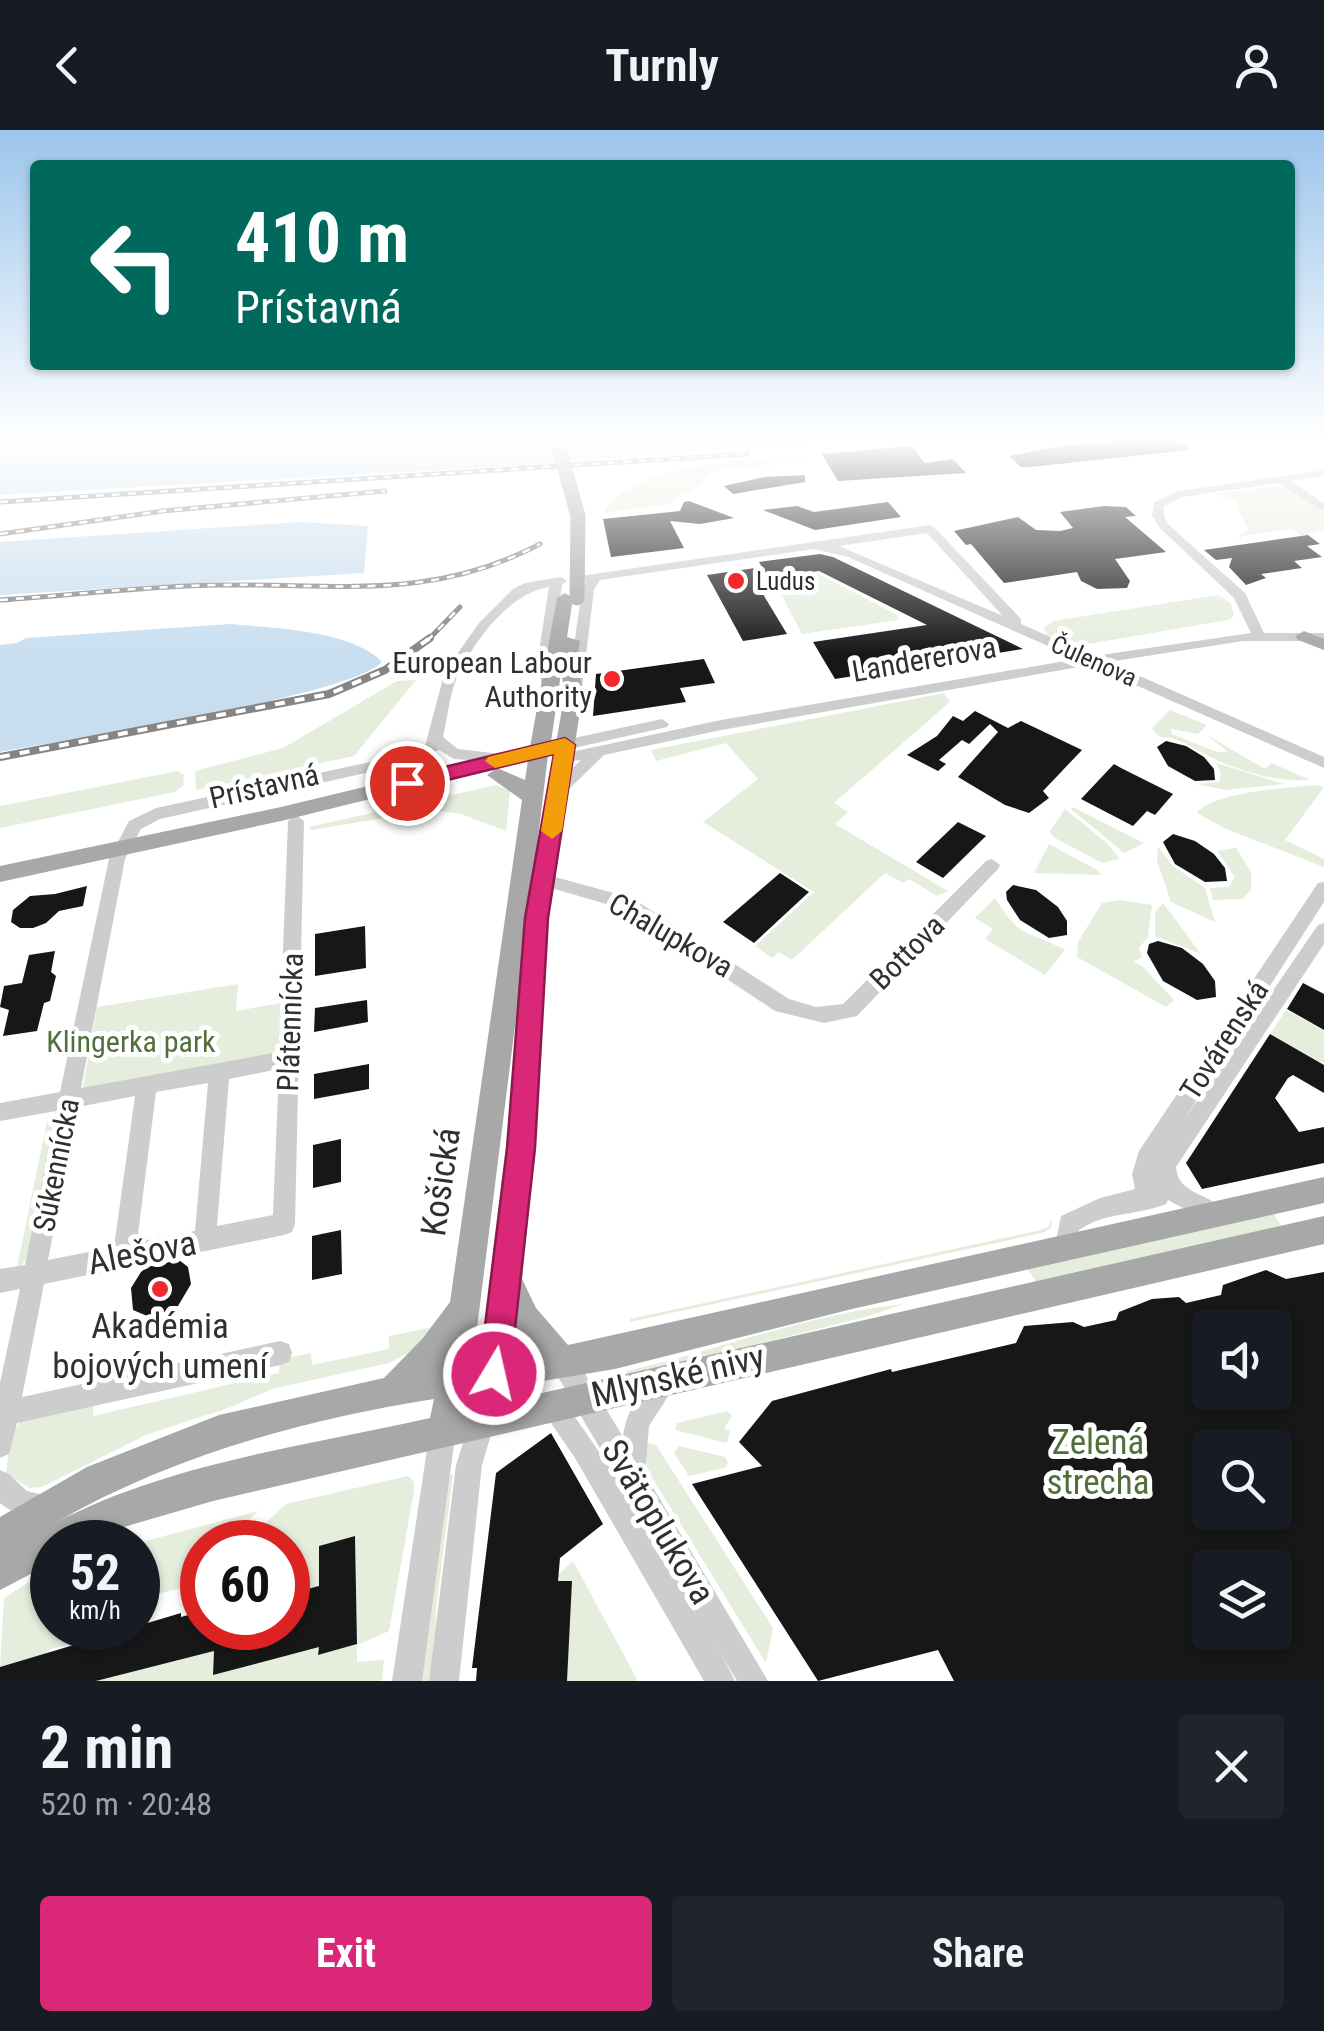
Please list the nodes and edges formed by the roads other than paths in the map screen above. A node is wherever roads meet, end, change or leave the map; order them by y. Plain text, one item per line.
1 (567, 509) edge
2 (579, 509) edge
3 (1151, 509) edge
4 (1159, 509) edge
5 (842, 547) junction
6 (1209, 567) junction
7 (588, 576) joint
8 (565, 586) junction
9 (1019, 624) junction
10 (1317, 631) edge
11 (1257, 632) junction
12 (1045, 640) junction
13 (1324, 646) edge
14 (1073, 652) junction
15 (1040, 658) junction
16 (1090, 660) junction
17 (572, 702) junction
18 (543, 728) junction
19 (436, 738) junction
20 (604, 743) junction
21 (564, 752) junction
22 (538, 758) junction
23 (1324, 763) edge
24 (500, 767) junction
25 (557, 791) junction
26 (532, 799) junction
27 (296, 821) junction
28 (118, 854) junction
29 (992, 866) dead end
30 (0, 874) edge
31 (534, 877) junction
32 (0, 884) edge
33 (1324, 888) edge
34 (1324, 930) edge
35 (811, 1016) joint
36 (289, 1059) junction
37 (219, 1072) junction
38 (147, 1085) junction
39 (70, 1099) junction
40 (0, 1112) edge
41 (1324, 1190) edge
42 (1178, 1196) junction
43 (1148, 1198) junction
44 (1214, 1214) junction
45 (284, 1224) joint
46 (1324, 1230) edge
47 (205, 1240) junction
48 (1066, 1246) junction
49 (124, 1256) junction
50 (35, 1274) junction
51 (506, 1277) junction
52 (0, 1281) edge
53 (465, 1305) junction
54 (280, 1353) dead end
55 (616, 1354) junction
56 (564, 1363) junction
57 (494, 1374) junction
58 (668, 1378) junction
59 (455, 1379) junction
60 (393, 1391) junction
61 (567, 1401) junction
62 (4, 1413) edge
63 (482, 1420) junction
64 (443, 1430) junction
65 (0, 1445) edge
66 (631, 1478) junction
67 (0, 1484) edge
68 (49, 1506) junction
69 (13, 1536) edge
70 (0, 1572) edge
71 (406, 1681) edge
72 (444, 1681) edge
73 (720, 1681) edge
74 (753, 1681) edge

1 - 8 main road
2 - 8 main road, bridge
3 - 6 street
4 - 6 street
5 - 7 street, Čulenova
5 - 9 street, Čulenova
5 - 9 street
6 - 11 street
7 - 17 street, Košická
8 - 17 main road, Košická
8 - 18 main road, Košická
8 - 19 street
9 - 12 street, Čulenova
10 - 11 street, Landererova
10 - 13 main road
11 - 14 street, Landererova
11 - 16 street, Landererova
12 - 14 street, Čulenova
12 - 15 street
14 - 15 street, Landererova
14 - 16 street, Čulenova
15 - 20 street, Landererova
16 - 20 street, Landererova
16 - 23 street, Čulenova
17 - 20 street
17 - 21 main road, Košická
18 - 22 main road, Košická
18 - 24 main road
19 - 24 street
19 - 28 street
20 - 21 street, Landererova
20 - 25 street
21 - 22 main road, Landererova
21 - 25 main road, Košická
22 - 24 main road, Prístavná
22 - 26 main road, Košická
24 - 26 main road
24 - 27 main road, Prístavná
24 - 28 main road, Prístavná
25 - 31 main road, Košická
26 - 31 main road, Košická
27 - 28 main road, Prístavná
27 - 36 street, Plátennícka
28 - 30 main road, Prístavná
28 - 32 main road, Prístavná
28 - 39 street, Súkennícka
29 - 35 street, Bottova
31 - 35 street, Chalupkova
31 - 51 main road, Košická
31 - 53 main road, Košická
33 - 43 street, Továrenská
34 - 42 street, Továrenská
36 - 37 street
36 - 45 street, Plátennícka
37 - 38 street
37 - 47 street
38 - 39 street
38 - 49 street
39 - 40 street
39 - 50 street, Súkennícka
41 - 44 main road, Mlynské nivy
42 - 43 street
42 - 44 street
43 - 48 street
44 - 48 main road, Mlynské nivy
45 - 47 street, Alešova
46 - 58 main road, Mlynské nivy
47 - 49 street, Alešova
48 - 55 main road, Mlynské nivy
49 - 50 street, Alešova
50 - 52 street, Alešova
50 - 62 street, Súkennícka
51 - 56 main road
51 - 57 main road, Košická
53 - 59 main road, Košická
53 - 60 main road
54 - 62 street
55 - 56 main road, Mlynské nivy
55 - 61 street
56 - 57 main road, Mlynské nivy
56 - 61 street, Svätoplukova
57 - 59 main road, Mlynské nivy
57 - 63 main road, Košická
58 - 61 main road, Mlynské nivy
58 - 66 street
59 - 60 main road, Mlynské nivy
59 - 64 main road, Košická
60 - 68 main road, Mlynské nivy
61 - 63 main road, Mlynské nivy
61 - 66 street, Svätoplukova
61 - 73 street, Svätoplukova
62 - 65 street
63 - 64 main road, Mlynské nivy
63 - 72 street, Košická
64 - 69 main road, Mlynské nivy
64 - 71 street, Košická
66 - 74 street, Svätoplukova
67 - 68 street
68 - 69 main road, Mlynské nivy
69 - 70 main road

